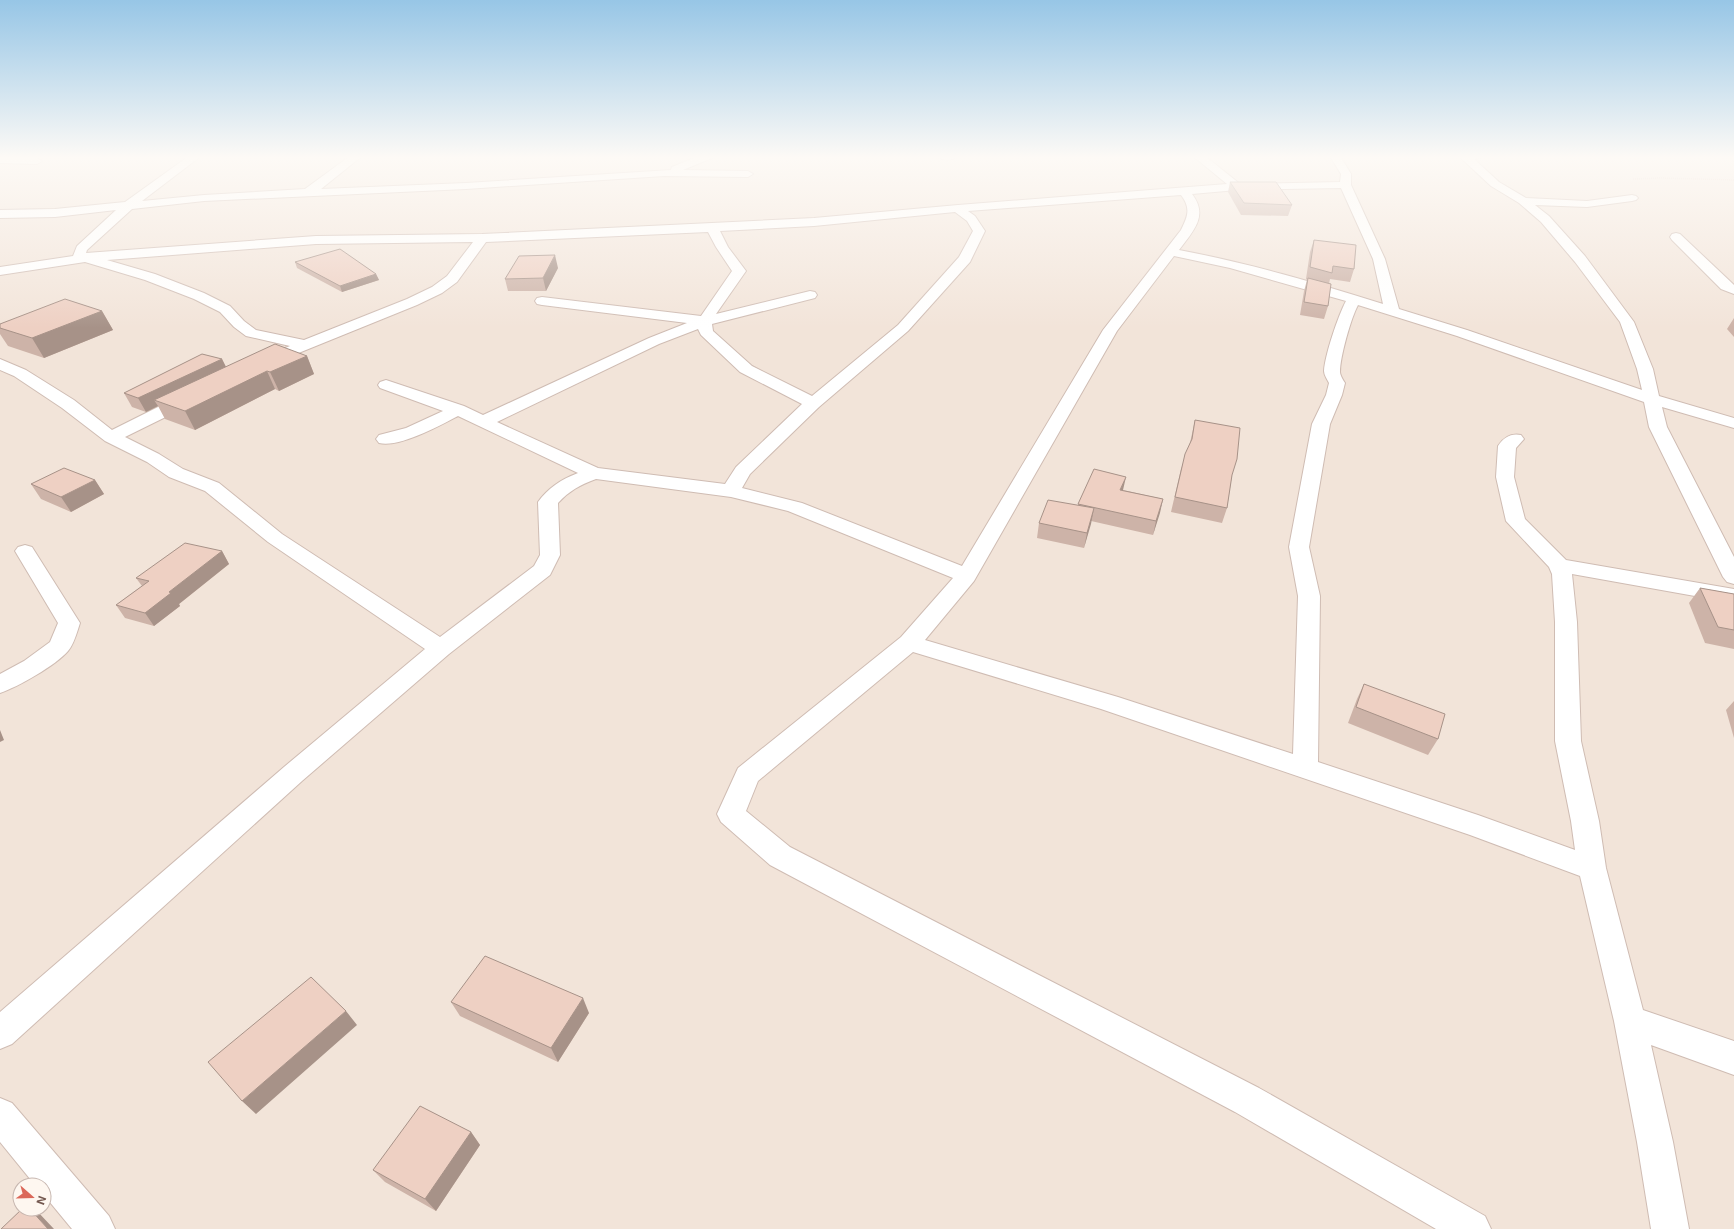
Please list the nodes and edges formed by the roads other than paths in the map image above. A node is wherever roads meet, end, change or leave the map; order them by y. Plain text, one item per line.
1 (36, 213) edge
2 (120, 213) edge
3 (903, 213) edge
4 (965, 213) edge
5 (1195, 213) edge
6 (1358, 213) edge
7 (1538, 213) edge
8 (0, 214) edge
9 (712, 228) junction
10 (1676, 237) dead end
11 (482, 238) junction
12 (1172, 252) junction
13 (86, 258) junction
14 (0, 271) edge
15 (1734, 290) edge
16 (810, 295) dead end
17 (1354, 299) junction
18 (542, 301) dead end
19 (1392, 310) junction
20 (704, 322) junction
21 (304, 345) junction
22 (0, 364) edge
23 (249, 369) edge
24 (386, 385) dead end
25 (203, 392) edge
26 (1651, 399) junction
27 (813, 403) junction
28 (458, 410) junction
29 (483, 422) junction
30 (1734, 423) edge
31 (111, 437) junction
32 (385, 438) dead end
33 (1515, 439) dead end
34 (594, 473) junction
35 (731, 491) junction
36 (26, 551) dead end
37 (1559, 565) junction
38 (966, 576) junction
39 (1734, 577) edge
40 (1734, 596) edge
41 (909, 643) junction
42 (440, 648) junction
43 (0, 684) edge
44 (1305, 769) junction
45 (1592, 868) junction
46 (1630, 1021) junction
47 (0, 1033) edge
48 (1734, 1058) edge
49 (0, 1115) edge
50 (96, 1229) edge
51 (1472, 1229) edge
52 (1670, 1229) edge

1 - 8 street
2 - 13 street
3 - 9 street
4 - 27 street
5 - 12 street
6 - 19 street
7 - 26 street
9 - 11 street
9 - 20 street
10 - 15 street
11 - 13 street
11 - 21 street
12 - 17 street
12 - 38 street
13 - 14 street
13 - 21 street
16 - 20 street
17 - 19 street
17 - 44 street
18 - 20 street
19 - 26 street
20 - 27 street
20 - 29 street
21 - 23 street
22 - 31 street
24 - 28 street
25 - 31 street
26 - 30 street
26 - 39 street
27 - 35 street
28 - 29 street
28 - 32 street
29 - 34 street
31 - 42 street
33 - 37 street
34 - 35 street
34 - 42 street
35 - 38 street
36 - 43 street
37 - 40 street
37 - 45 street
38 - 41 street
41 - 44 street
41 - 51 street
42 - 47 street
44 - 45 street
45 - 46 street
46 - 48 street
46 - 52 street
49 - 50 street

